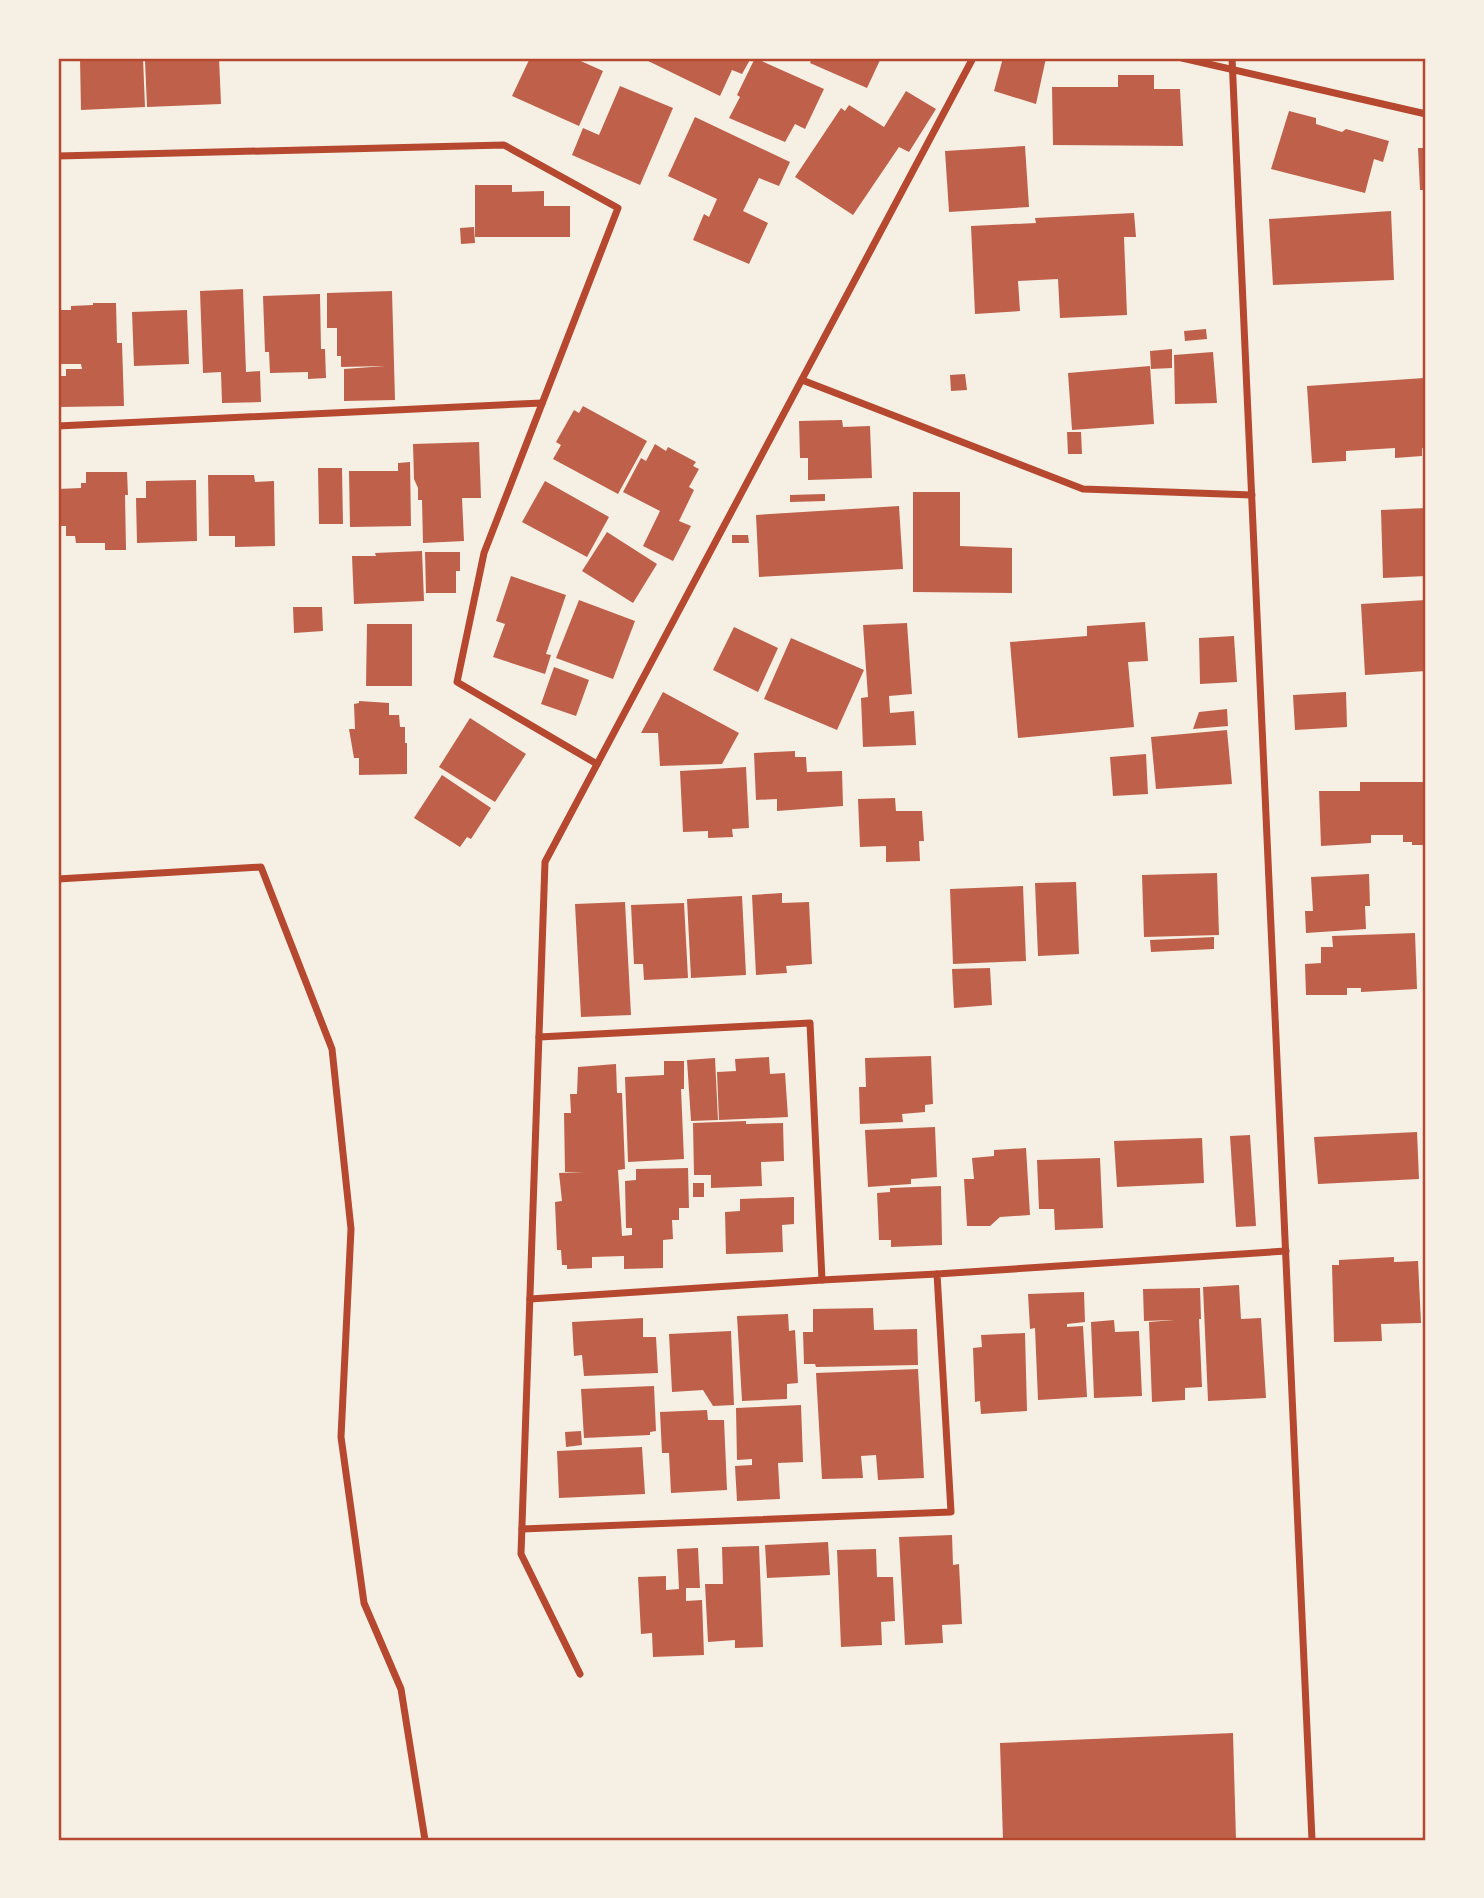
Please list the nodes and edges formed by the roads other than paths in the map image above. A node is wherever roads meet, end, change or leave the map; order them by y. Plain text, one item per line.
1 (973, 58) edge
2 (1182, 58) edge
3 (1232, 58) edge
4 (1233, 69) junction
5 (1426, 114) edge
6 (58, 156) edge
7 (802, 380) junction
8 (542, 403) junction
9 (58, 426) edge
10 (1252, 495) junction
11 (597, 764) junction
12 (58, 878) edge
13 (539, 1037) junction
14 (1286, 1251) junction
15 (937, 1274) junction
16 (822, 1280) junction
17 (530, 1299) junction
18 (522, 1530) junction
19 (580, 1674) dead end
20 (425, 1840) edge
21 (1312, 1840) edge

1 - 7 street
2 - 4 street
3 - 4 street
4 - 5 street
4 - 10 street
6 - 8 street
7 - 10 street
7 - 11 street
8 - 9 street
8 - 11 street
10 - 14 street
11 - 13 street
12 - 20 street
13 - 16 street
13 - 17 street
14 - 15 street
14 - 21 street
15 - 16 street
15 - 18 street
16 - 17 street
17 - 18 street
18 - 19 street

